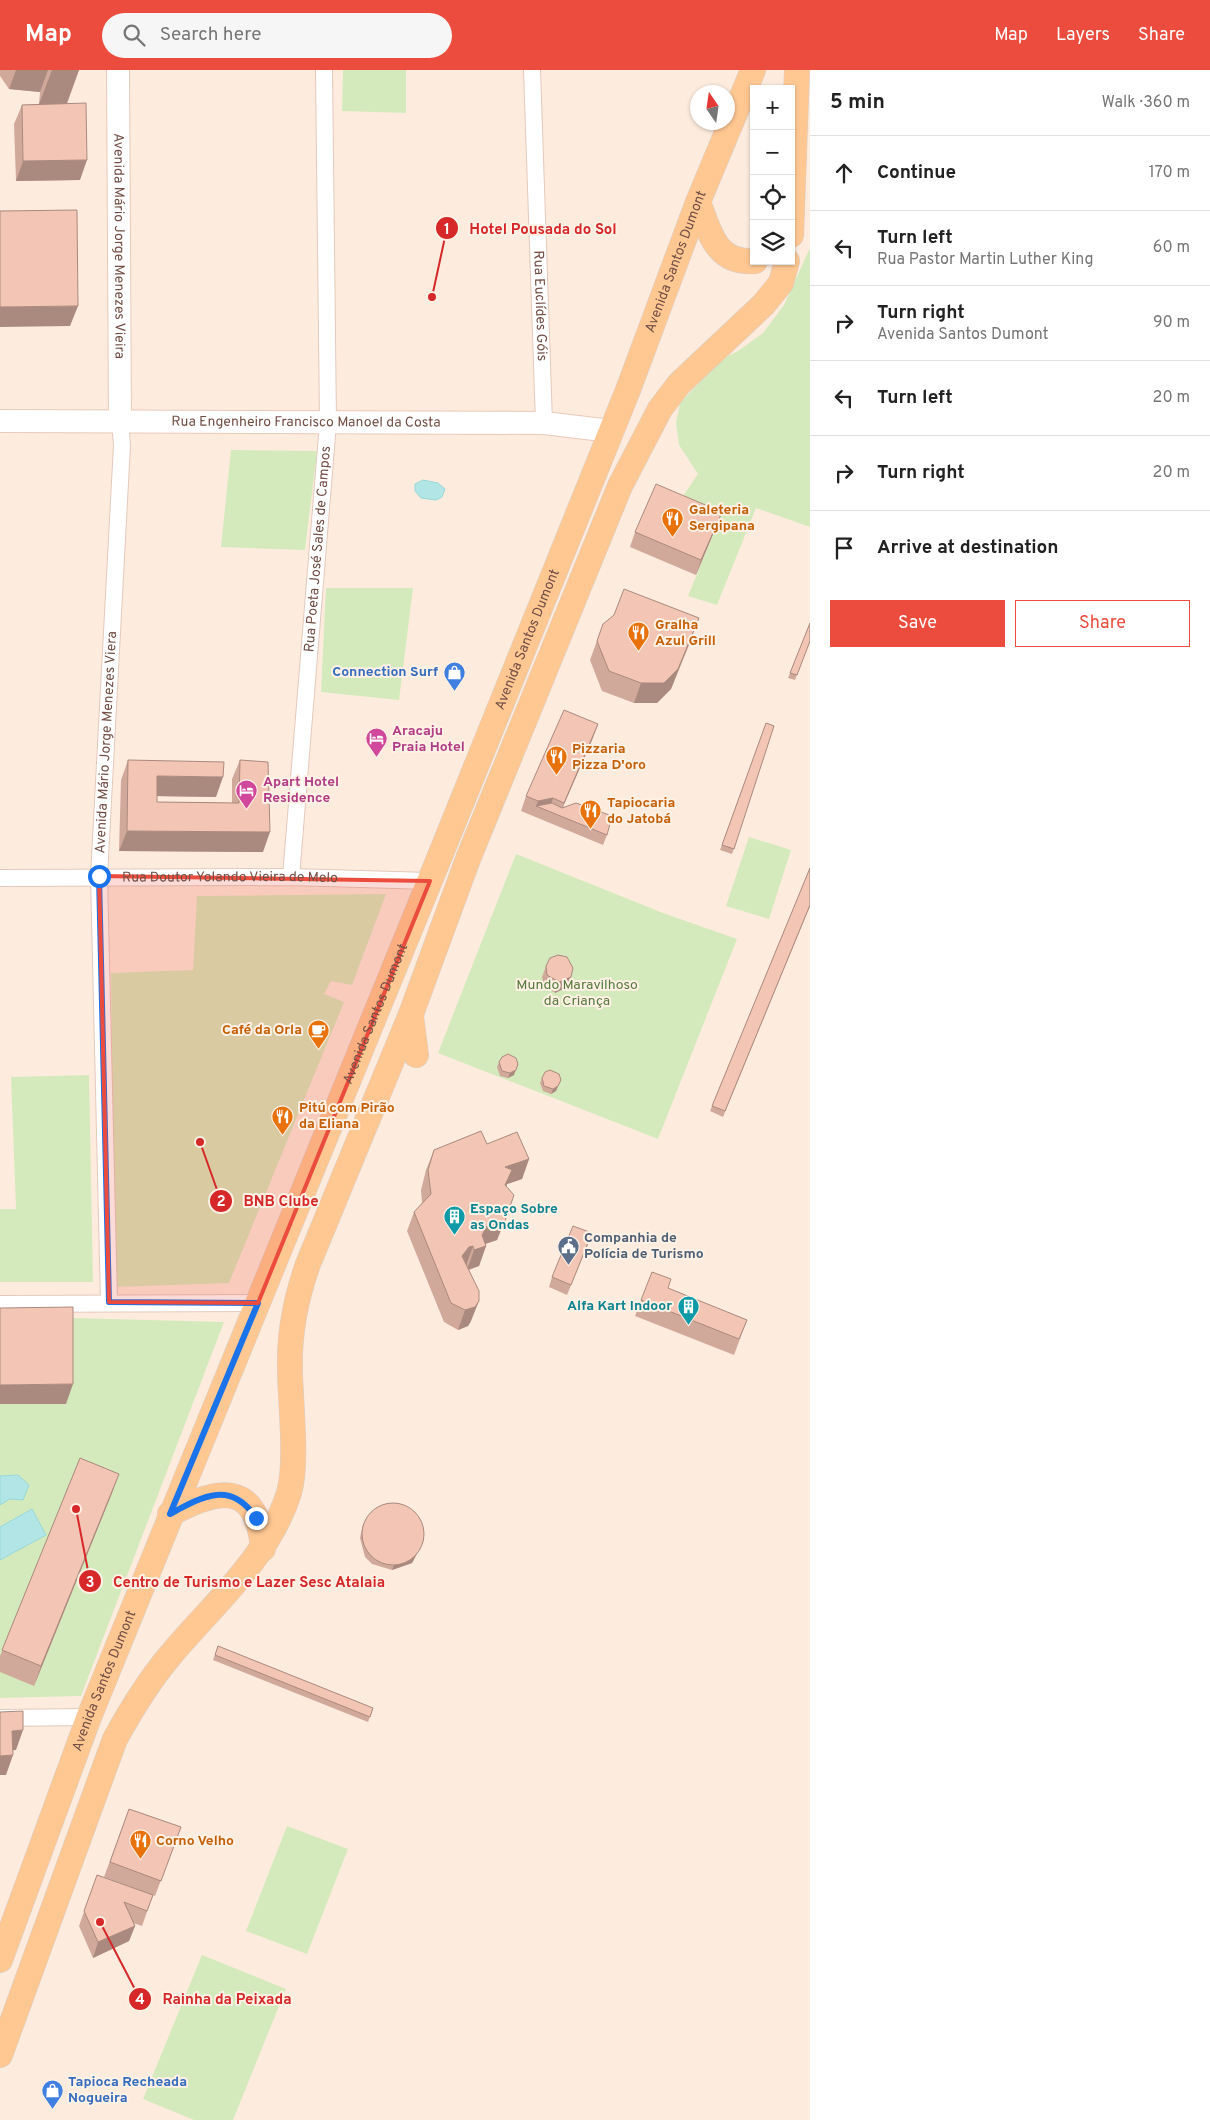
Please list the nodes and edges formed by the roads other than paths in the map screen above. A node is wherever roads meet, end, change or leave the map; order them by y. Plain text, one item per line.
1 (118, 70) edge
2 (324, 70) edge
3 (532, 70) edge
4 (753, 70) edge
5 (797, 70) edge
6 (698, 202) junction
7 (792, 220) edge
8 (750, 261) edge
9 (786, 265) edge
10 (0, 421) edge
11 (120, 422) junction
12 (328, 423) junction
13 (544, 423) junction
14 (611, 431) junction
15 (99, 876) junction
16 (0, 878) edge
17 (291, 878) junction
18 (430, 881) junction
19 (411, 1014) junction
20 (416, 1055) dead end
21 (109, 1302) junction
22 (258, 1303) junction
23 (0, 1304) edge
24 (170, 1514) junction
25 (262, 1549) junction
26 (89, 1717) junction
27 (0, 1718) edge
28 (0, 1960) edge
29 (0, 2055) edge

1 - 11 street, Avenida Mário Jorge Menezes Vieira
2 - 12 street, Rua Poeta José Sales de Campos
3 - 13 street, Rua Euclídes Góis
4 - 6 main road, Avenida Santos Dumont
5 - 7 main road
6 - 8 main road
6 - 14 main road, Avenida Santos Dumont
9 - 19 main road, Avenida Santos Dumont
10 - 11 street, Rua Engenheiro Francisco Manoel da Costa
11 - 12 street, Rua Engenheiro Francisco Manoel da Costa
11 - 15 street, Avenida Mário Jorge Menezes Viera
12 - 13 street, Rua Engenheiro Francisco Manoel da Costa
12 - 17 street, Rua Poeta José Sales de Campos
13 - 14 street, Rua Engenheiro Francisco Manoel da Costa
14 - 18 main road, Avenida Santos Dumont
15 - 16 street, Rua Doutor Yolando Vieira de Melo
15 - 17 street, Rua Doutor Yolando Vieira de Melo
15 - 21 street, Avenida Mário Jorge Menezes Viera
17 - 18 street, Rua Doutor Yolando Vieira de Melo
18 - 22 main road, Avenida Santos Dumont
19 - 20 main road
19 - 25 main road, Avenida Santos Dumont
21 - 22 street
21 - 23 street
22 - 24 main road, Avenida Santos Dumont
24 - 25 main road
24 - 26 main road, Avenida Santos Dumont
25 - 29 main road, Avenida Santos Dumont
26 - 27 street
26 - 28 main road, Avenida Santos Dumont

